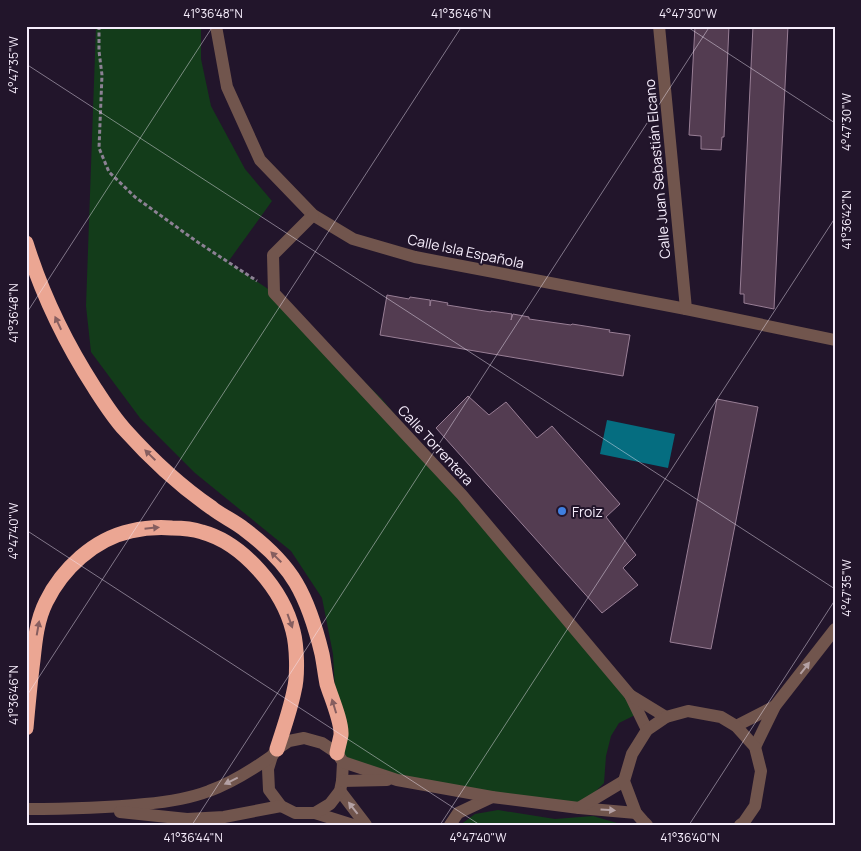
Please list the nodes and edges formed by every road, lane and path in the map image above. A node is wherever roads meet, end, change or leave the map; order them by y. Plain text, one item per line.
1 (99, 26) edge
2 (216, 26) edge
3 (659, 26) edge
4 (313, 215) junction
5 (26, 243) edge
6 (274, 293) junction
7 (686, 310) junction
8 (835, 340) edge
9 (835, 629) edge
10 (630, 695) junction
11 (775, 706) junction
12 (666, 717) junction
13 (736, 726) junction
14 (26, 728) edge
15 (647, 730) junction
16 (755, 747) junction
17 (275, 753) junction
18 (340, 757) junction
19 (397, 780) junction
20 (624, 781) junction
21 (341, 786) junction
22 (492, 797) junction
23 (281, 806) junction
24 (579, 808) junction
25 (26, 809) edge
26 (91, 809) junction
27 (315, 813) junction
28 (636, 813) junction
29 (743, 824) edge
30 (353, 825) edge
31 (366, 825) edge
32 (450, 825) edge
33 (648, 825) edge

1 - 6 path
2 - 4 street, Calle Isla Española
3 - 7 street, Calle Juan Sebastián Elcano
4 - 6 street
4 - 7 street, Calle Isla Española
18 -> 5 highway
6 - 10 street, Calle Torrentera
7 - 8 street, Calle Isla Española
11 -> 9 street
10 - 12 street, Calle Torrentera
10 - 15 street, Calle Torrentera
11 - 13 street
11 - 16 street
12 - 13 street
12 - 15 street
13 - 16 street
14 -> 17 highway
15 - 20 street
16 - 29 street
17 - 18 street
17 - 23 street
17 -> 26 street
18 - 19 street
18 - 21 street
19 - 21 street
19 - 22 street
20 - 24 street
20 - 28 street
21 - 27 street
31 -> 21 street
22 - 24 street
22 - 32 street
23 - 26 street
23 - 27 street
24 -> 28 street
25 - 26 street
27 - 30 street
28 - 33 street

